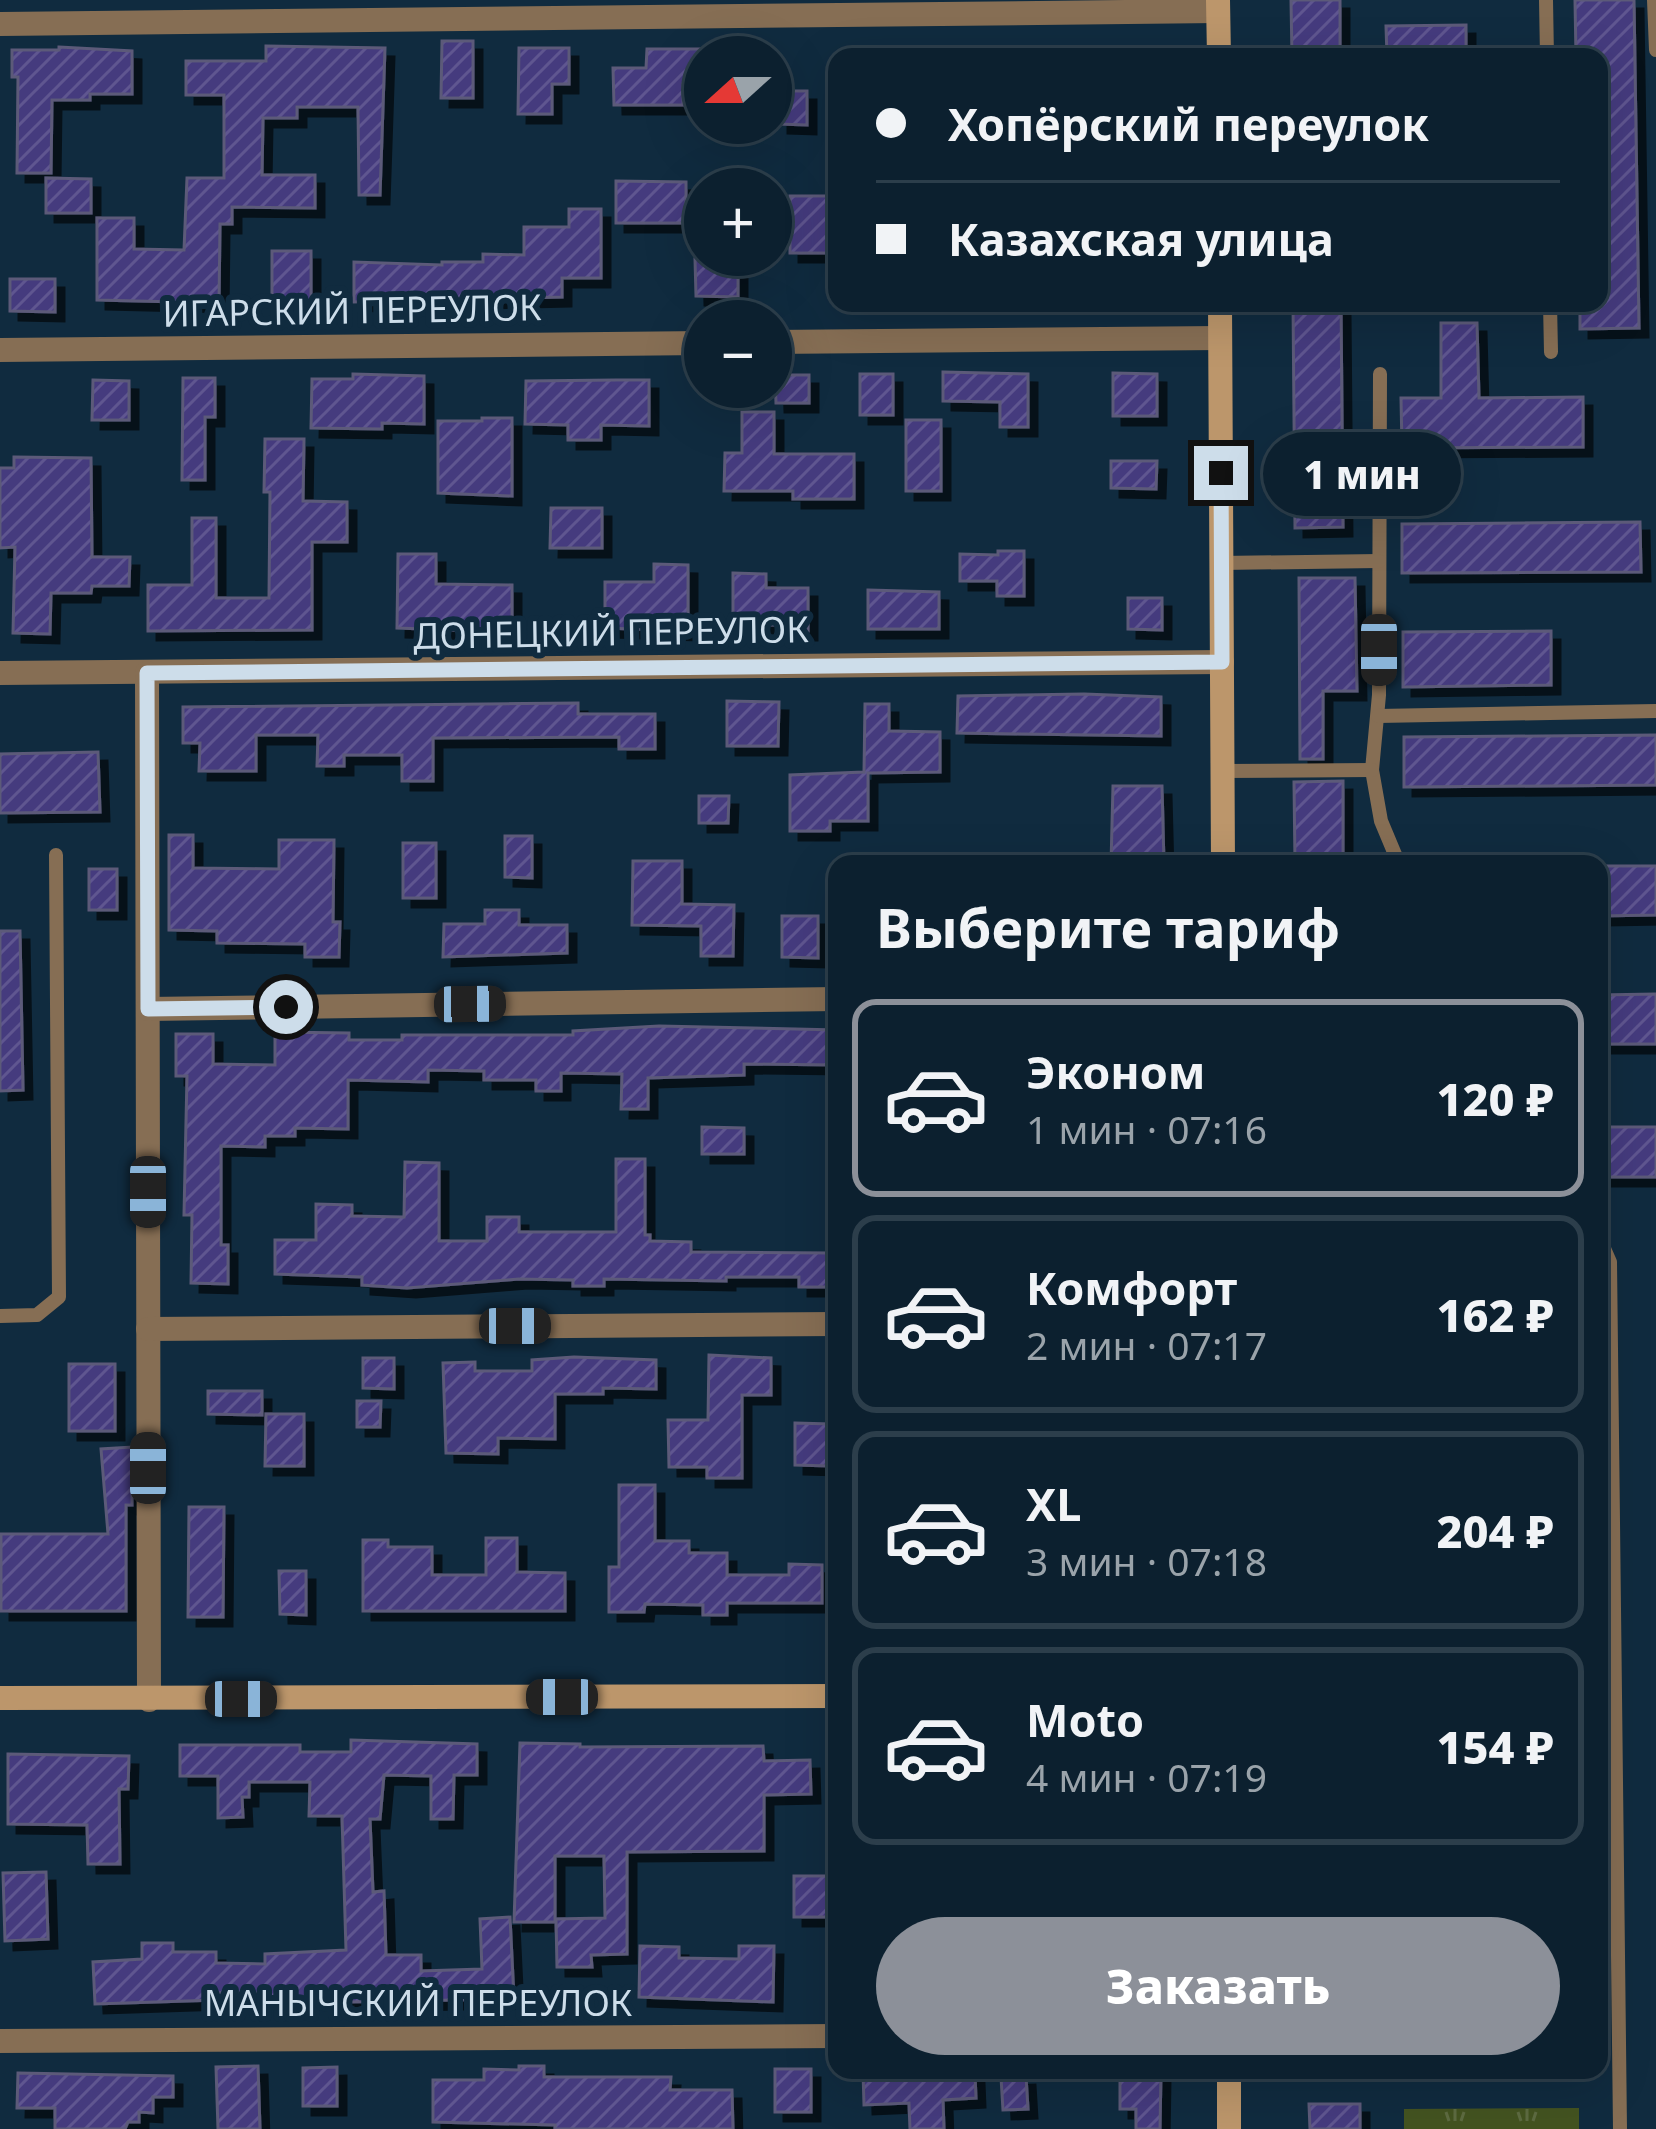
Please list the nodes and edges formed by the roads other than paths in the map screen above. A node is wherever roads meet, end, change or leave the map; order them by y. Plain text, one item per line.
1 (1546, 0) edge
2 (1654, 0) edge
3 (1218, 5) edge
4 (0, 24) edge
5 (1219, 48) edge
6 (1546, 48) edge
7 (1656, 50) edge
8 (1220, 312) edge
9 (1550, 312) edge
10 (1220, 338) junction
11 (792, 342) edge
12 (684, 343) edge
13 (0, 350) edge
14 (1551, 352) dead end
15 (1379, 374) dead end
16 (1379, 561) junction
17 (1222, 563) junction
18 (1222, 662) junction
19 (0, 673) edge
20 (147, 673) junction
21 (1656, 711) edge
22 (1378, 716) junction
23 (1222, 770) junction
24 (1372, 770) junction
25 (56, 855) dead end
26 (1223, 855) edge
27 (1395, 855) edge
28 (828, 999) edge
29 (148, 1009) junction
30 (1608, 1257) edge
31 (0, 1316) edge
32 (828, 1324) edge
33 (148, 1329) junction
34 (828, 1696) edge
35 (0, 1698) edge
36 (149, 1700) junction
37 (1608, 1760) edge
38 (1616, 1760) junction
39 (1618, 1996) junction
40 (1608, 1997) edge
41 (828, 2036) edge
42 (0, 2041) edge
43 (1229, 2079) edge
44 (1229, 2129) edge
45 (1620, 2129) edge

1 - 6 lane
2 - 7 lane
3 - 4 street
3 - 5 main road
8 - 10 main road
9 - 14 lane
10 - 11 street
10 - 17 main road
12 - 13 street, ИГАРСКИЙ ПЕРЕУЛОК
15 - 16 lane
16 - 17 lane
16 - 22 lane
17 - 18 main road
18 - 20 street, ДОНЕЦКИЙ ПЕРЕУЛОК
18 - 23 main road
19 - 20 street, ДОНЕЦКИЙ ПЕРЕУЛОК
20 - 29 street
21 - 22 lane
22 - 24 lane
23 - 24 lane
23 - 26 main road
24 - 27 lane
25 - 31 lane
28 - 29 street
29 - 33 street
30 - 38 lane
32 - 33 street
33 - 36 street
34 - 36 main road
35 - 36 main road
37 - 38 lane
38 - 39 lane
39 - 40 lane
39 - 45 lane
41 - 42 street, МАНЫЧСКИЙ ПЕРЕУЛОК
43 - 44 main road

